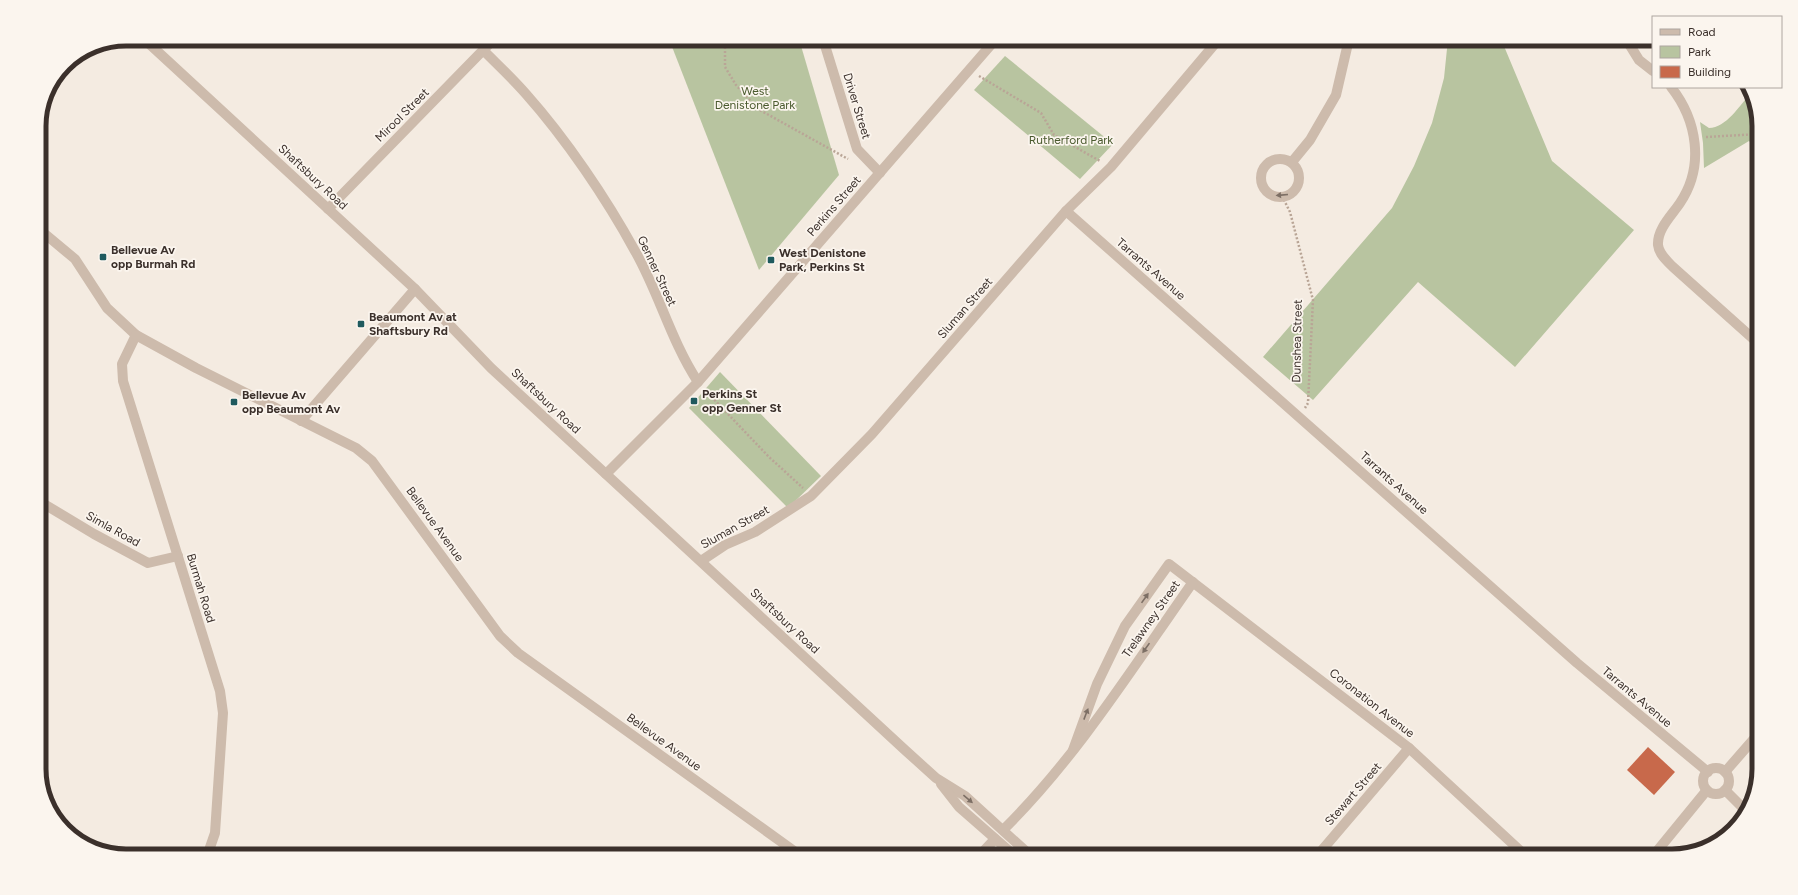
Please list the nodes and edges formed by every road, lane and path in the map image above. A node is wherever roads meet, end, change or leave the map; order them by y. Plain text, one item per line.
1 (152, 46) edge
2 (488, 46) edge
3 (725, 46) edge
4 (825, 46) edge
5 (990, 46) edge
6 (1213, 46) edge
7 (1347, 46) edge
8 (1630, 46) edge
9 (484, 51) junction
10 (970, 70) junction
11 (1652, 70) edge
12 (1672, 88) edge
13 (1752, 134) edge
14 (1695, 138) junction
15 (852, 161) dead end
16 (1292, 162) junction
17 (1111, 167) junction
18 (880, 173) junction
19 (1282, 196) junction
20 (328, 209) junction
21 (1066, 211) junction
22 (46, 235) edge
23 (415, 289) junction
24 (136, 335) junction
25 (1752, 338) edge
26 (698, 382) junction
27 (1299, 416) junction
28 (301, 420) junction
29 (606, 474) junction
30 (812, 496) junction
31 (46, 505) edge
32 (178, 556) junction
33 (701, 561) junction
34 (1193, 582) junction
35 (1752, 741) edge
36 (1409, 748) junction
37 (1073, 750) junction
38 (1708, 772) junction
39 (1725, 772) junction
40 (936, 778) junction
41 (1707, 790) junction
42 (1725, 790) junction
43 (1742, 807) edge
44 (1003, 830) junction
45 (995, 839) junction
46 (209, 849) edge
47 (791, 849) edge
48 (986, 849) edge
49 (1007, 849) edge
50 (1023, 849) edge
51 (1323, 849) edge
52 (1518, 849) edge
53 (1659, 849) edge

1 - 20 street, Shaftsbury Road
2 - 9 street, Mirool Street
3 - 15 path
4 - 18 street, Driver Street
5 - 10 street, Perkins Street
6 - 17 street, Sluman Street
7 - 16 street
8 - 11 street
9 - 20 street, Mirool Street
9 - 26 street, Genner Street
10 - 17 path
10 - 18 street, Perkins Street
12 - 14 street
13 - 14 path
14 - 25 street
16 - 19 street
19 -> 16 street
17 - 21 street, Sluman Street
18 - 26 street, Perkins Street
19 - 27 path, Dunshea Street
20 - 23 street, Shaftsbury Road
21 - 27 street, Tarrants Avenue
21 - 30 street, Sluman Street
22 - 24 street, Bellevue Avenue
23 - 28 street
23 - 29 street, Shaftsbury Road
24 - 28 street, Bellevue Avenue
24 - 32 street, Burmah Road
26 - 29 street, Perkins Street
26 - 30 path
27 - 38 street, Tarrants Avenue
28 - 47 street, Bellevue Avenue
29 - 33 street, Shaftsbury Road
30 - 33 street, Sluman Street
31 - 32 street, Simla Road
32 - 46 street, Burmah Road
33 - 40 street, Shaftsbury Road
34 - 36 street, Coronation Avenue
34 -> 37 street, Trelawney Street
37 -> 34 street, Trelawney Street
35 - 39 street
36 - 51 street, Stewart Street
36 - 52 street, Coronation Avenue
37 - 44 street, Trelawney Street
38 - 39 street
38 - 41 street
39 - 42 street
40 -> 44 street, Shaftsbury Road
40 - 45 street, Shaftsbury Road
41 - 42 street
41 - 53 street
42 - 43 street
44 - 50 street, Shaftsbury Road
45 - 48 street
45 - 49 street, Shaftsbury Road

